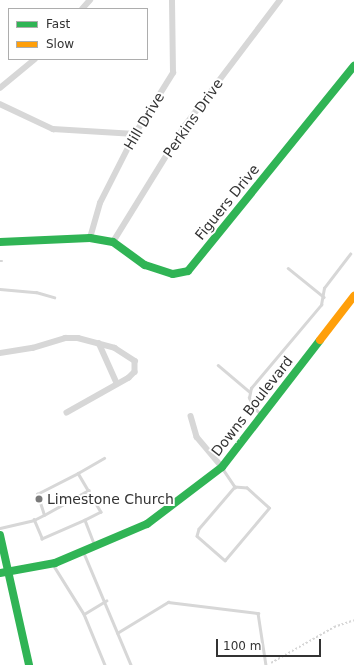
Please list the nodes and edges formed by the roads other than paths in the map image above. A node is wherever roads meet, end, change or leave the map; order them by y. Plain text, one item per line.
1 (90, 0) edge
2 (172, 0) edge
3 (280, 0) edge
4 (83, 8) edge
5 (33, 60) edge
6 (354, 66) edge
7 (0, 88) edge
8 (0, 104) edge
9 (135, 134) junction
10 (90, 238) junction
11 (0, 242) edge
12 (113, 242) junction
13 (350, 254) dead end
14 (288, 268) dead end
15 (0, 289) edge
16 (354, 296) edge
17 (54, 297) dead end
18 (324, 297) junction
19 (99, 343) junction
20 (0, 353) edge
21 (218, 365) dead end
22 (117, 383) junction
23 (250, 392) junction
24 (67, 413) dead end
25 (262, 415) junction
26 (191, 416) dead end
27 (104, 458) dead end
28 (222, 467) junction
29 (78, 472) junction
30 (235, 487) junction
31 (89, 490) junction
32 (44, 516) junction
33 (34, 520) junction
34 (85, 520) junction
35 (0, 528) edge
36 (0, 535) edge
37 (94, 546) junction
38 (84, 551) junction
39 (53, 564) junction
40 (10, 572) junction
41 (0, 573) edge
42 (106, 601) junction
43 (84, 614) junction
44 (117, 634) junction
45 (29, 665) edge
46 (104, 665) edge
47 (131, 665) edge
48 (266, 665) edge

1 - 4 street
2 - 9 street, Hill Drive
3 - 12 street, Perkins Drive
5 - 7 street
6 - 12 street, Figuers Drive
8 - 9 street
9 - 10 street, Hill Drive
10 - 11 street, Figuers Drive
10 - 12 street, Figuers Drive
13 - 18 lane
14 - 18 lane
15 - 17 lane
16 - 25 street, Downs Boulevard
18 - 23 lane
19 - 20 street
19 - 22 street
19 - 22 street
21 - 23 lane
22 - 24 street
23 - 25 lane
25 - 28 street, Downs Boulevard
26 - 28 street
27 - 29 lane
28 - 30 lane
28 - 37 street, Downs Boulevard
29 - 31 lane
29 - 32 lane
30 - 30 lane
31 - 32 lane
31 - 34 lane
32 - 33 lane
33 - 34 lane
33 - 35 lane
34 - 37 lane
36 - 40 street
37 - 38 street, Downs Boulevard
38 - 39 street, Downs Boulevard
38 - 42 lane
39 - 40 street, Downs Boulevard
39 - 43 lane
40 - 41 street, Downs Boulevard
40 - 45 street
42 - 43 lane
42 - 44 lane
43 - 46 lane
44 - 47 lane
44 - 48 lane

